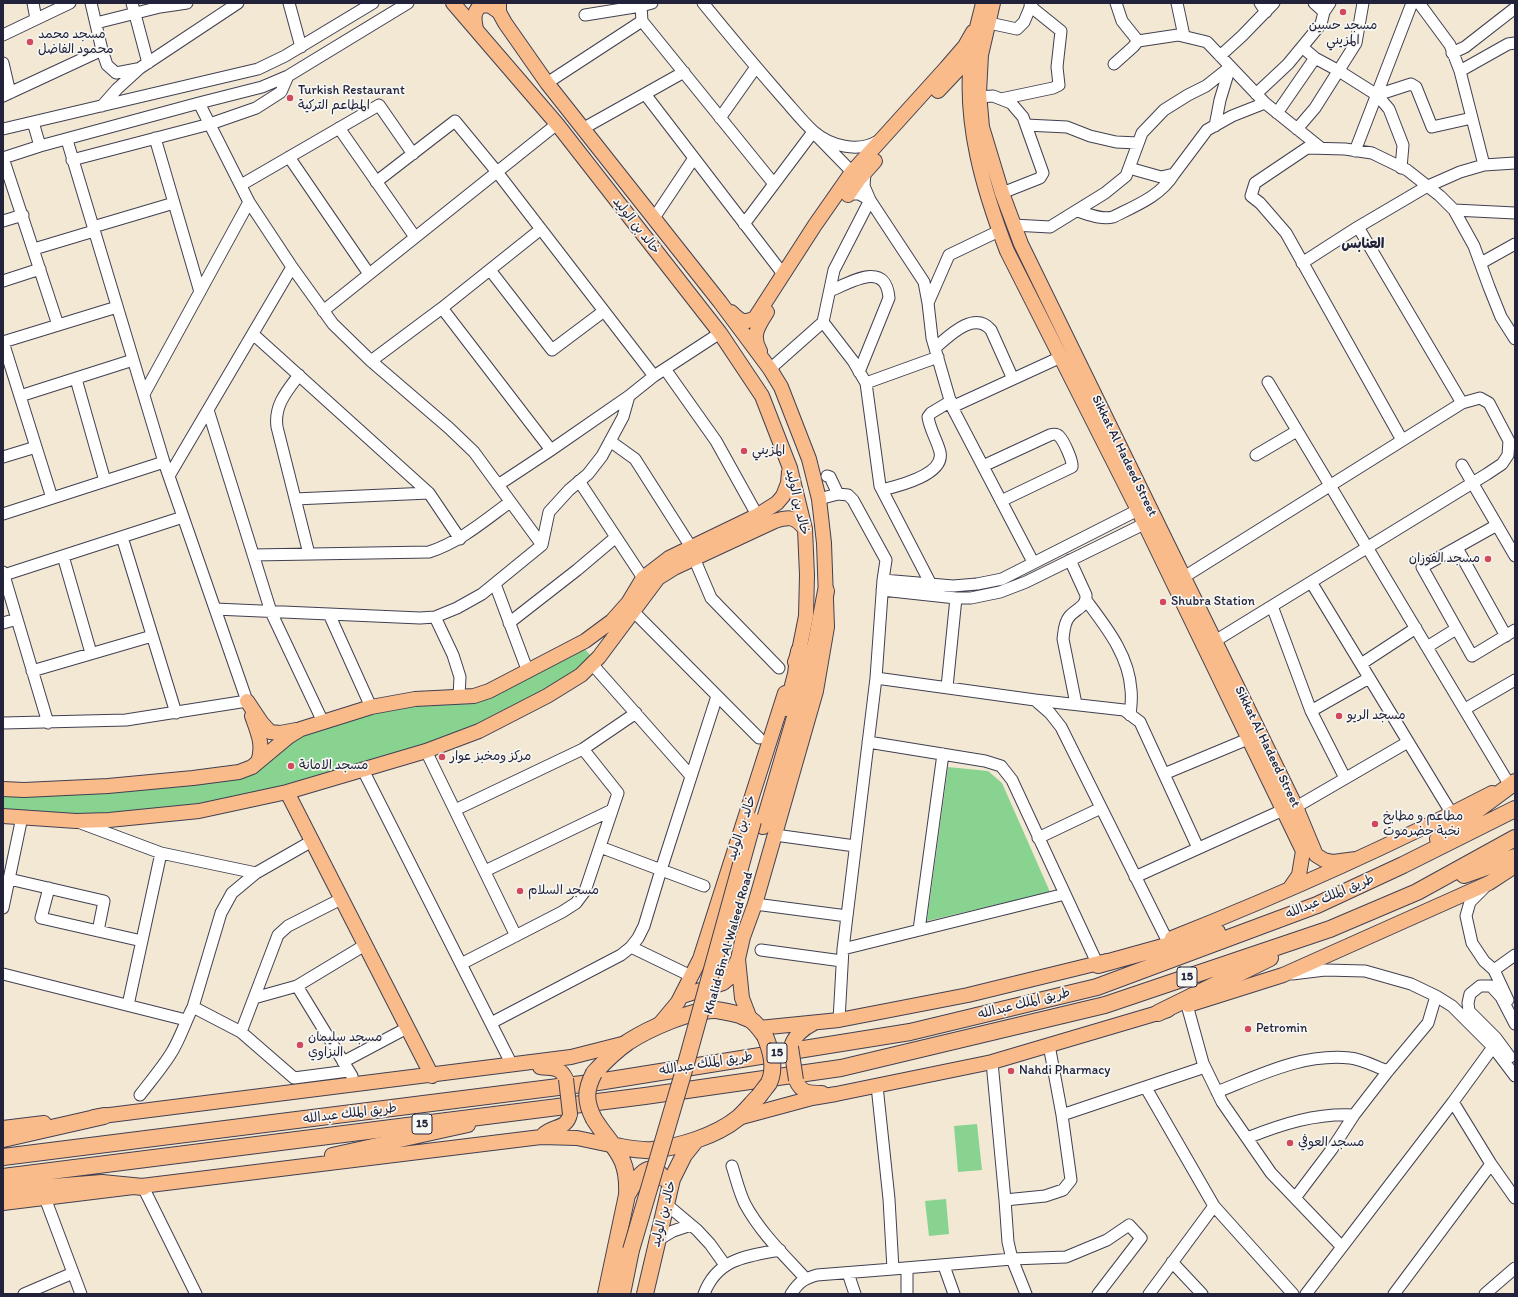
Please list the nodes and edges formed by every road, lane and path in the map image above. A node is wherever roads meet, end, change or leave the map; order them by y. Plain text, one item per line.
1 (33, 3) edge
2 (70, 3) edge
3 (91, 3) edge
4 (132, 3) edge
5 (187, 3) edge
6 (238, 3) edge
7 (289, 3) edge
8 (373, 3) edge
9 (408, 3) edge
10 (453, 3) edge
11 (652, 3) edge
12 (703, 3) edge
13 (983, 3) edge
14 (993, 3) edge
15 (1116, 3) edge
16 (1177, 3) edge
17 (1274, 3) edge
18 (1314, 3) edge
19 (1363, 3) edge
20 (1412, 3) edge
21 (1419, 3) edge
22 (160, 5) edge
23 (1031, 5) edge
24 (641, 6) junction
25 (1263, 7) edge
26 (1327, 7) edge
27 (499, 8) edge
28 (1515, 8) edge
29 (135, 14) junction
30 (585, 15) dead end
31 (36, 19) junction
32 (642, 21) junction
33 (96, 23) junction
34 (983, 25) junction
35 (476, 28) junction
36 (3, 36) edge
37 (1184, 36) junction
38 (1138, 41) junction
39 (1515, 43) edge
40 (301, 47) junction
41 (1302, 47) junction
42 (102, 50) junction
43 (1452, 52) junction
44 (976, 56) junction
45 (1220, 56) junction
46 (1315, 58) junction
47 (3, 63) edge
48 (1114, 64) dead end
49 (144, 65) junction
50 (756, 67) junction
51 (1230, 67) junction
52 (1339, 71) junction
53 (1460, 71) junction
54 (684, 72) junction
55 (288, 76) junction
56 (548, 83) junction
57 (943, 86) junction
58 (645, 94) junction
59 (1256, 94) junction
60 (6, 95) edge
61 (1377, 95) junction
62 (974, 97) junction
63 (1001, 99) junction
64 (199, 103) junction
65 (1265, 103) junction
66 (102, 106) junction
67 (1277, 113) junction
68 (720, 118) junction
69 (1472, 118) junction
70 (33, 122) junction
71 (210, 124) junction
72 (557, 124) junction
73 (1026, 125) junction
74 (1216, 126) junction
75 (339, 128) junction
76 (584, 128) junction
77 (3, 129) edge
78 (1297, 129) junction
79 (813, 132) junction
80 (883, 137) junction
81 (155, 138) junction
82 (67, 140) junction
83 (1138, 143) junction
84 (40, 146) junction
85 (1321, 148) junction
86 (1356, 151) junction
87 (413, 154) junction
88 (290, 157) junction
89 (3, 158) edge
90 (694, 158) junction
91 (72, 160) junction
92 (1515, 163) edge
93 (1484, 165) junction
94 (1129, 168) junction
95 (1401, 168) junction
96 (497, 172) junction
97 (858, 172) junction
98 (1174, 174) junction
99 (376, 182) junction
100 (774, 184) junction
101 (241, 185) junction
102 (1426, 186) junction
103 (1002, 193) junction
104 (848, 194) junction
105 (870, 200) junction
106 (249, 202) junction
107 (174, 203) junction
108 (1454, 210) junction
109 (1077, 211) junction
110 (1515, 213) edge
111 (23, 215) junction
112 (654, 218) junction
113 (3, 221) edge
114 (744, 224) junction
115 (1013, 225) junction
116 (1358, 227) junction
117 (93, 228) junction
118 (541, 229) junction
119 (999, 231) junction
120 (416, 237) junction
121 (1515, 244) edge
122 (34, 249) junction
123 (1302, 263) junction
124 (1481, 263) junction
125 (292, 267) junction
126 (40, 270) junction
127 (490, 270) junction
128 (369, 274) junction
129 (783, 274) junction
130 (3, 281) edge
131 (830, 291) junction
132 (200, 292) junction
133 (720, 302) junction
134 (928, 303) junction
135 (117, 307) junction
136 (442, 308) junction
137 (323, 311) junction
138 (604, 311) junction
139 (823, 322) junction
140 (58, 325) junction
141 (1511, 325) edge
142 (720, 333) junction
143 (253, 334) junction
144 (1515, 339) edge
145 (3, 342) edge
146 (936, 353) junction
147 (1061, 357) junction
148 (133, 360) junction
149 (371, 360) junction
150 (665, 369) junction
151 (770, 369) junction
152 (859, 372) junction
153 (299, 375) junction
154 (654, 376) junction
155 (76, 379) junction
156 (1013, 379) junction
157 (1268, 382) dead end
158 (866, 383) junction
159 (144, 394) junction
160 (20, 396) junction
161 (629, 396) junction
162 (1462, 403) junction
163 (952, 404) junction
164 (208, 410) junction
165 (1297, 431) junction
166 (1402, 440) junction
167 (610, 441) junction
168 (36, 447) junction
169 (551, 450) junction
170 (1256, 455) dead end
171 (3, 457) edge
172 (164, 462) junction
173 (1462, 465) dead end
174 (983, 466) junction
175 (790, 468) junction
176 (169, 476) junction
177 (827, 476) dead end
178 (105, 481) junction
179 (579, 481) junction
180 (1472, 483) junction
181 (498, 484) junction
182 (1330, 486) junction
183 (882, 490) junction
184 (429, 493) junction
185 (838, 494) junction
186 (52, 498) junction
187 (295, 499) junction
188 (819, 499) junction
189 (1001, 500) junction
190 (510, 502) junction
191 (1138, 510) junction
192 (3, 514) edge
193 (183, 516) junction
194 (761, 521) junction
195 (1144, 524) junction
196 (1497, 526) junction
197 (805, 529) junction
198 (122, 537) junction
199 (616, 537) junction
200 (460, 539) junction
201 (542, 545) junction
202 (1367, 547) junction
203 (1457, 548) junction
204 (692, 553) junction
205 (309, 554) junction
206 (253, 555) junction
207 (63, 556) junction
208 (1515, 556) edge
209 (1070, 560) junction
210 (1033, 562) junction
211 (4, 574) edge
212 (1184, 577) junction
213 (643, 578) junction
214 (1311, 582) junction
215 (495, 584) junction
216 (931, 584) junction
217 (883, 585) junction
218 (826, 591) joint
219 (937, 596) junction
220 (956, 598) junction
221 (1086, 600) junction
222 (1272, 606) junction
223 (215, 609) junction
224 (271, 612) junction
225 (634, 612) junction
226 (329, 614) junction
227 (435, 616) junction
228 (17, 619) junction
229 (3, 623) edge
230 (509, 623) junction
231 (1416, 628) junction
232 (1456, 629) junction
233 (1510, 633) edge
234 (152, 636) junction
235 (1215, 641) junction
236 (1427, 647) junction
237 (799, 651) junction
238 (91, 653) junction
239 (592, 664) junction
240 (1361, 664) junction
241 (779, 668) dead end
242 (32, 671) junction
243 (528, 672) junction
244 (876, 678) junction
245 (1369, 678) junction
246 (1515, 680) edge
247 (947, 687) junction
248 (459, 696) junction
249 (717, 696) junction
250 (1035, 700) junction
251 (247, 701) junction
252 (1076, 704) junction
253 (370, 707) junction
254 (1465, 709) junction
255 (1312, 711) junction
256 (176, 713) junction
257 (636, 713) junction
258 (1130, 715) junction
259 (322, 722) junction
260 (3, 723) edge
261 (48, 723) junction
262 (301, 729) junction
263 (759, 738) dead end
264 (1248, 739) junction
265 (868, 742) junction
266 (1408, 742) junction
267 (583, 749) junction
268 (426, 752) junction
269 (943, 754) junction
270 (258, 762) junction
271 (363, 770) junction
272 (1164, 774) junction
273 (691, 776) junction
274 (1345, 778) junction
275 (1513, 782) edge
276 (3, 789) edge
277 (287, 792) junction
278 (1101, 808) junction
279 (1290, 809) junction
280 (1515, 809) edge
281 (455, 810) junction
282 (612, 810) junction
283 (1452, 814) junction
284 (3, 816) edge
285 (22, 817) junction
286 (76, 821) junction
287 (763, 827) junction
288 (1038, 838) junction
289 (1515, 838) edge
290 (312, 841) junction
291 (855, 846) junction
292 (600, 847) junction
293 (1198, 848) junction
294 (1307, 849) junction
295 (161, 853) junction
296 (1515, 857) edge
297 (1356, 859) junction
298 (1403, 865) junction
299 (1515, 866) edge
300 (661, 870) junction
301 (485, 871) junction
302 (256, 873) junction
303 (1135, 877) junction
304 (9, 879) junction
305 (1489, 883) junction
306 (704, 886) dead end
307 (48, 888) junction
308 (1290, 888) junction
309 (1417, 892) junction
310 (1065, 894) junction
311 (341, 899) junction
312 (755, 904) junction
313 (1317, 905) junction
314 (3, 908) edge
315 (847, 916) junction
316 (1330, 929) junction
317 (919, 930) junction
318 (98, 931) junction
319 (516, 936) junction
320 (1166, 940) junction
321 (142, 941) junction
322 (365, 945) junction
323 (631, 947) junction
324 (761, 950) dead end
325 (842, 955) junction
326 (1515, 955) edge
327 (738, 959) junction
328 (461, 964) junction
329 (1098, 965) junction
330 (1494, 970) junction
331 (3, 974) edge
332 (1283, 975) junction
333 (691, 976) junction
334 (297, 986) junction
335 (682, 996) junction
336 (1436, 996) junction
337 (254, 998) junction
338 (1187, 1005) junction
339 (128, 1006) junction
340 (193, 1007) junction
341 (1158, 1013) junction
342 (1515, 1016) edge
343 (186, 1020) junction
344 (839, 1020) junction
345 (816, 1022) junction
346 (491, 1023) junction
347 (1515, 1024) edge
348 (657, 1026) junction
349 (407, 1028) junction
350 (758, 1028) junction
351 (241, 1032) junction
352 (628, 1042) junction
353 (1049, 1045) junction
354 (1493, 1047) junction
355 (992, 1062) junction
356 (528, 1063) junction
357 (512, 1065) junction
358 (346, 1066) junction
359 (1515, 1066) edge
360 (1205, 1067) junction
361 (1388, 1071) junction
362 (432, 1076) junction
363 (1515, 1076) edge
364 (356, 1084) junction
365 (878, 1086) junction
366 (1146, 1088) junction
367 (1217, 1092) junction
368 (836, 1094) junction
369 (140, 1095) dead end
370 (1453, 1102) junction
371 (532, 1110) junction
372 (1062, 1115) junction
373 (1354, 1115) junction
374 (104, 1116) junction
375 (738, 1118) junction
376 (7, 1128) edge
377 (541, 1137) junction
378 (1247, 1138) junction
379 (3, 1139) edge
380 (696, 1140) junction
381 (615, 1146) junction
382 (3, 1157) edge
383 (1491, 1164) junction
384 (732, 1166) dead end
385 (250, 1174) junction
386 (3, 1177) edge
387 (143, 1187) junction
388 (3, 1191) edge
389 (627, 1195) junction
390 (45, 1198) junction
391 (1295, 1198) junction
392 (1515, 1198) edge
393 (667, 1199) junction
394 (1005, 1200) junction
395 (3, 1203) edge
396 (1214, 1206) junction
397 (691, 1225) junction
398 (658, 1240) junction
399 (1342, 1247) junction
400 (780, 1250) junction
401 (635, 1252) junction
402 (1012, 1259) junction
403 (1172, 1262) junction
404 (725, 1265) junction
405 (944, 1266) junction
406 (907, 1268) junction
407 (1515, 1268) edge
408 (893, 1269) junction
409 (73, 1273) junction
410 (848, 1273) junction
411 (805, 1278) junction
412 (706, 1293) edge
413 (24, 1294) edge
414 (81, 1294) edge
415 (196, 1294) edge
416 (606, 1294) edge
417 (622, 1294) edge
418 (631, 1294) edge
419 (645, 1294) edge
420 (791, 1294) edge
421 (855, 1294) edge
422 (907, 1294) edge
423 (954, 1294) edge
424 (1026, 1294) edge
425 (1098, 1294) edge
426 (1149, 1294) edge
427 (1202, 1294) edge
428 (1293, 1294) edge
429 (1306, 1294) edge
430 (1394, 1294) edge
431 (1485, 1294) edge

1 - 31 street
2 - 31 street
3 - 33 street
4 - 29 street
5 - 22 street
6 - 49 street
7 - 40 street
8 - 40 street
9 - 55 street
10 - 35 main road, خالد بن الوليد
11 - 24 street
12 - 50 street
13 - 34 main road, Sikkat Al Hadeed Street
14 - 34 main road, Sikkat Al Hadeed Street
15 - 38 street
16 - 37 street
17 - 25 street
18 - 26 street
19 - 52 street
20 - 61 street
21 - 43 street
22 - 29 street
23 - 34 street
23 - 63 street
24 - 30 street
24 - 32 street
25 - 45 street
26 - 41 street
27 - 35 main road, خالد بن الوليد
27 - 56 main road, خالد بن الوليد
28 - 43 street
29 - 33 street
29 - 49 street
31 - 36 street
32 - 54 street
32 - 56 street
33 - 42 street
34 - 44 main road, Sikkat Al Hadeed Street
34 - 80 main road
35 - 72 main road, خالد بن الوليد
37 - 38 street
37 - 45 street
38 - 48 street
39 - 53 street
40 - 66 street
41 - 46 street
41 - 59 street
42 - 49 street
42 - 60 street
43 - 53 street
44 - 57 main road
44 - 62 main road, Sikkat Al Hadeed Street
45 - 51 street
46 - 52 street
46 - 67 street
47 - 60 street
49 - 66 street
50 - 68 street
50 - 79 street
51 - 59 street
51 - 74 street
51 - 83 street
52 - 61 street
52 - 78 street
53 - 69 street
54 - 58 street
54 - 68 street
55 - 64 street
55 - 71 street
56 - 76 main road, خالد بن الوليد
57 - 62 main road
57 - 97 main road
58 - 76 street
58 - 90 street
59 - 65 street
61 - 69 street
61 - 86 street
61 - 95 street
62 - 63 street
62 - 103 main road, Sikkat Al Hadeed Street
62 - 119 main road, Sikkat Al Hadeed Street
63 - 73 street
64 - 71 street
64 - 82 street
65 - 67 street
65 - 74 street
66 - 70 street
67 - 78 street
68 - 100 street
69 - 93 street
70 - 77 street
70 - 84 street
71 - 81 street
71 - 101 street
72 - 96 street
72 - 142 main road, خالد بن الوليد
73 - 83 street
73 - 103 street
74 - 98 street
75 - 87 street
75 - 88 street
75 - 99 street
76 - 112 main road, خالد بن الوليد
78 - 85 street
79 - 80 street
79 - 97 street
79 - 100 street
80 - 97 main road
81 - 91 street
81 - 107 street
82 - 84 street
82 - 91 street
83 - 94 street
84 - 89 street
85 - 86 street
85 - 123 street
86 - 95 street
87 - 96 street
87 - 99 street
88 - 101 street
88 - 128 street
89 - 111 street
90 - 112 street
90 - 114 street
91 - 117 street
92 - 93 street
93 - 102 street
94 - 98 street
94 - 109 street
95 - 102 street
96 - 118 street
96 - 120 street
97 - 104 main road
97 - 105 street
97 - 129 main road
98 - 109 street
99 - 120 street
100 - 114 street
101 - 106 street
102 - 108 street
102 - 116 street
103 - 115 main road, Sikkat Al Hadeed Street
104 - 105 street
104 - 151 main road
105 - 131 street
105 - 134 street
106 - 125 street
106 - 132 street
107 - 117 street
107 - 132 street
108 - 110 street
108 - 124 street
109 - 115 street
111 - 113 street
111 - 122 street
112 - 133 main road, خالد بن الوليد
114 - 129 street
115 - 212 main road, Sikkat Al Hadeed Street
116 - 123 street
116 - 162 street
117 - 122 street
117 - 135 street
118 - 127 street
118 - 138 street
119 - 134 street
119 - 147 main road, Sikkat Al Hadeed Street
120 - 128 street
121 - 124 street
122 - 126 street
123 - 166 street
124 - 141 street
125 - 137 street
125 - 143 street
126 - 130 street
126 - 140 street
127 - 136 street
127 - 138 street
128 - 137 street
129 - 133 main road
131 - 139 street
131 - 152 street
132 - 159 street
133 - 151 main road, خالد بن الوليد
134 - 146 street
135 - 140 street
135 - 148 street
136 - 149 street
136 - 169 street
137 - 149 street
138 - 154 street
139 - 151 street
139 - 152 street
140 - 145 street
141 - 144 street
142 - 150 street
142 - 175 main road, خالد بن الوليد
143 - 153 street
143 - 164 street
145 - 160 street
146 - 156 street
146 - 158 street
146 - 163 street
147 - 156 street
147 - 191 main road, Sikkat Al Hadeed Street
148 - 155 street
148 - 159 street
149 - 181 street
150 - 154 street
150 - 194 street
151 - 188 main road, خالد بن الوليد
152 - 158 street
153 - 184 street
153 - 187 street
154 - 161 street
155 - 160 street
155 - 178 street
156 - 163 street
157 - 165 street
158 - 183 street
159 - 172 street
160 - 168 street
161 - 167 street
161 - 169 street
162 - 166 street
162 - 180 street
163 - 174 street
163 - 183 street
164 - 176 street
164 - 206 street
165 - 170 street
165 - 182 street
166 - 182 street
167 - 179 street
167 - 204 street
168 - 171 street
168 - 186 street
169 - 181 street
172 - 176 street
172 - 178 street
173 - 180 street
174 - 189 street
174 - 189 street
175 - 194 main road
175 - 197 main road, خالد بن الوليد
176 - 193 street
177 - 185 street
178 - 186 street
179 - 199 street
179 - 201 street
180 - 196 street
180 - 202 street
181 - 190 street
182 - 202 street
182 - 212 street
183 - 216 street
184 - 187 street
184 - 200 street
185 - 188 street
185 - 217 street
186 - 192 street
187 - 205 street
188 - 218 main road, خالد بن الوليد
189 - 210 street
190 - 200 street
190 - 201 street
191 - 195 main road, Sikkat Al Hadeed Street
191 - 210 street
193 - 198 street
193 - 223 street
194 - 197 main road
194 - 204 main road
195 - 209 street
195 - 264 main road, Sikkat Al Hadeed Street
196 - 203 street
196 - 208 street
197 - 237 main road, خالد بن الوليد
198 - 207 street
198 - 234 street
199 - 213 street
199 - 230 street
200 - 205 street
201 - 215 street
202 - 214 street
202 - 231 street
203 - 232 street
203 - 233 street
204 - 213 main road
204 - 225 main road
204 - 241 street
205 - 206 street
206 - 224 street
207 - 211 street
207 - 238 street
209 - 220 street
209 - 221 street
210 - 216 street
211 - 228 street
212 - 235 main road, Sikkat Al Hadeed Street
213 - 243 main road
214 - 222 street
214 - 240 street
215 - 227 street
215 - 230 street
216 - 217 street
216 - 219 street
217 - 219 street
217 - 244 street
218 - 287 highway, Khalid Bin Al Waleed Road
219 - 220 street
220 - 247 street
221 - 252 street
221 - 258 street
222 - 235 street
222 - 255 street
223 - 224 street
223 - 251 street
224 - 226 street
224 - 259 street
225 - 239 main road
225 - 249 street
226 - 227 street
226 - 253 street
227 - 248 street
228 - 229 street
228 - 242 street
230 - 243 street
231 - 236 street
231 - 240 street
232 - 233 street
232 - 236 street
234 - 238 street
234 - 256 street
235 - 279 main road, Sikkat Al Hadeed Street
236 - 254 street
237 - 287 highway, Khalid Bin Al Waleed Road
237 - 333 main road, خالد بن الوليد
238 - 242 street
239 - 257 street
239 - 268 main road
240 - 245 street
242 - 261 street
243 - 248 main road
244 - 247 street
244 - 265 street
245 - 255 street
245 - 266 street
246 - 254 street
247 - 250 street
248 - 253 main road
249 - 263 street
249 - 273 street
250 - 252 street
250 - 278 street
251 - 256 street
251 - 262 main road
251 - 270 main road
252 - 258 street
253 - 259 main road
254 - 275 street
255 - 274 street
256 - 261 street
257 - 267 street
257 - 273 street
258 - 272 street
259 - 262 main road
260 - 261 street
262 - 270 main road
264 - 272 street
264 - 279 main road, Sikkat Al Hadeed Street
265 - 269 street
265 - 291 street
266 - 274 street
266 - 283 street
267 - 281 street
267 - 282 street
268 - 271 main road
268 - 281 street
269 - 288 street
269 - 317 street
270 - 276 main road
271 - 277 main road
271 - 328 street
272 - 293 street
273 - 300 street
274 - 279 street
275 - 283 main road
275 - 298 highway
277 - 286 main road
277 - 290 main road
278 - 288 street
278 - 303 street
279 - 293 street
279 - 294 main road, Sikkat Al Hadeed Street
280 - 298 highway, طريق الملك عبدالله / 15
281 - 301 street
282 - 292 street
282 - 301 street
283 - 297 main road
284 - 285 main road
285 - 286 main road
285 - 304 street
286 - 295 street
287 - 291 street
287 - 312 main road, خالد بن الوليد
287 - 401 highway, Khalid Bin Al Waleed Road, bridge
288 - 310 street
289 - 309 highway, طريق الملك عبدالله / 15
290 - 302 street
290 - 311 main road
291 - 315 street
292 - 300 street
292 - 319 street
293 - 303 street
294 - 297 main road, Sikkat Al Hadeed Street
294 - 308 main road
295 - 302 street
295 - 321 street
296 - 309 highway
297 - 308 main road
298 - 313 highway, طريق الملك عبدالله / 15
299 - 305 main road
300 - 306 street
300 - 323 street
301 - 319 street
302 - 340 street
303 - 320 street
304 - 307 street
304 - 314 street
305 - 330 street
305 - 332 main road
307 - 318 street
307 - 318 street
308 - 320 main road
309 - 316 highway, طريق الملك عبدالله / 15
310 - 317 street
310 - 329 street
311 - 322 main road
311 - 337 street
312 - 315 street
312 - 327 main road, خالد بن الوليد
313 - 329 highway
313 - 382 highway, طريق الملك عبدالله / 15
315 - 325 street
316 - 341 highway
316 - 371 highway, طريق الملك عبدالله / 15
317 - 325 street
318 - 321 street
319 - 328 street
320 - 329 main road
321 - 339 street
322 - 334 street
322 - 349 main road
323 - 333 street
323 - 346 street
324 - 325 street
325 - 344 street
326 - 330 street
327 - 335 main road
327 - 350 main road, خالد بن الوليد
328 - 346 street
329 - 344 main road
330 - 342 street
331 - 339 street
332 - 336 street
332 - 338 main road
333 - 335 main road, خالد بن الوليد
334 - 337 street
334 - 358 street
335 - 348 main road, خالد بن الوليد
336 - 354 street
336 - 361 street
337 - 351 street
338 - 341 main road
338 - 360 street
339 - 343 street
340 - 343 street
340 - 351 street
341 - 353 main road
343 - 369 street
344 - 345 main road
345 - 350 main road
345 - 368 main road, bridge
346 - 357 street
347 - 359 street
348 - 350 highway, خالد بن الوليد
348 - 352 highway, خالد بن الوليد
349 - 358 street
349 - 362 main road
350 - 375 highway, خالد بن الوليد / 15, bridge
351 - 358 street
352 - 356 main road
352 - 381 highway, خالد بن الوليد, bridge
353 - 355 main road
353 - 372 street
354 - 363 street
354 - 370 street
355 - 365 main road
355 - 394 street
356 - 357 main road
356 - 377 main road, bridge
357 - 362 main road
358 - 364 street
360 - 366 street
360 - 367 street
361 - 367 street
361 - 373 street
362 - 364 main road
364 - 374 main road
365 - 368 main road
365 - 408 street
366 - 372 street
366 - 396 street
367 - 378 street
368 - 375 main road
370 - 383 street
370 - 399 street
371 - 385 main road
371 - 386 highway, طريق الملك عبدالله / 15
372 - 394 street
373 - 378 street
373 - 391 street
374 - 376 main road
374 - 379 highway
375 - 380 highway, خالد بن الوليد / 15
377 - 381 main road
377 - 385 main road
378 - 391 street
380 - 381 highway, خالد بن الوليد / 15
380 - 393 highway, خالد بن الوليد / 15
381 - 389 highway, خالد بن الوليد
383 - 392 street
383 - 430 street
384 - 400 street
385 - 387 main road
387 - 388 highway
387 - 390 main road
387 - 415 street
389 - 393 highway
389 - 416 highway, خالد بن الوليد
390 - 395 main road
390 - 409 street
391 - 399 street
393 - 397 street
393 - 398 highway, خالد بن الوليد / 15
394 - 402 street
396 - 403 street
396 - 428 street
397 - 398 street
397 - 404 street
398 - 419 highway, خالد بن الوليد / 15
399 - 429 street
400 - 404 street
400 - 411 street
401 - 417 highway, Khalid Bin Al Waleed Road
401 - 418 highway, Khalid Bin Al Waleed Road
402 - 405 street
402 - 424 street
402 - 425 street
403 - 426 street
403 - 427 street
404 - 412 street
405 - 406 street
405 - 423 street
406 - 408 street
406 - 422 street
407 - 431 street
408 - 410 street
409 - 413 street
409 - 414 street
410 - 411 street
410 - 421 street
411 - 420 street

